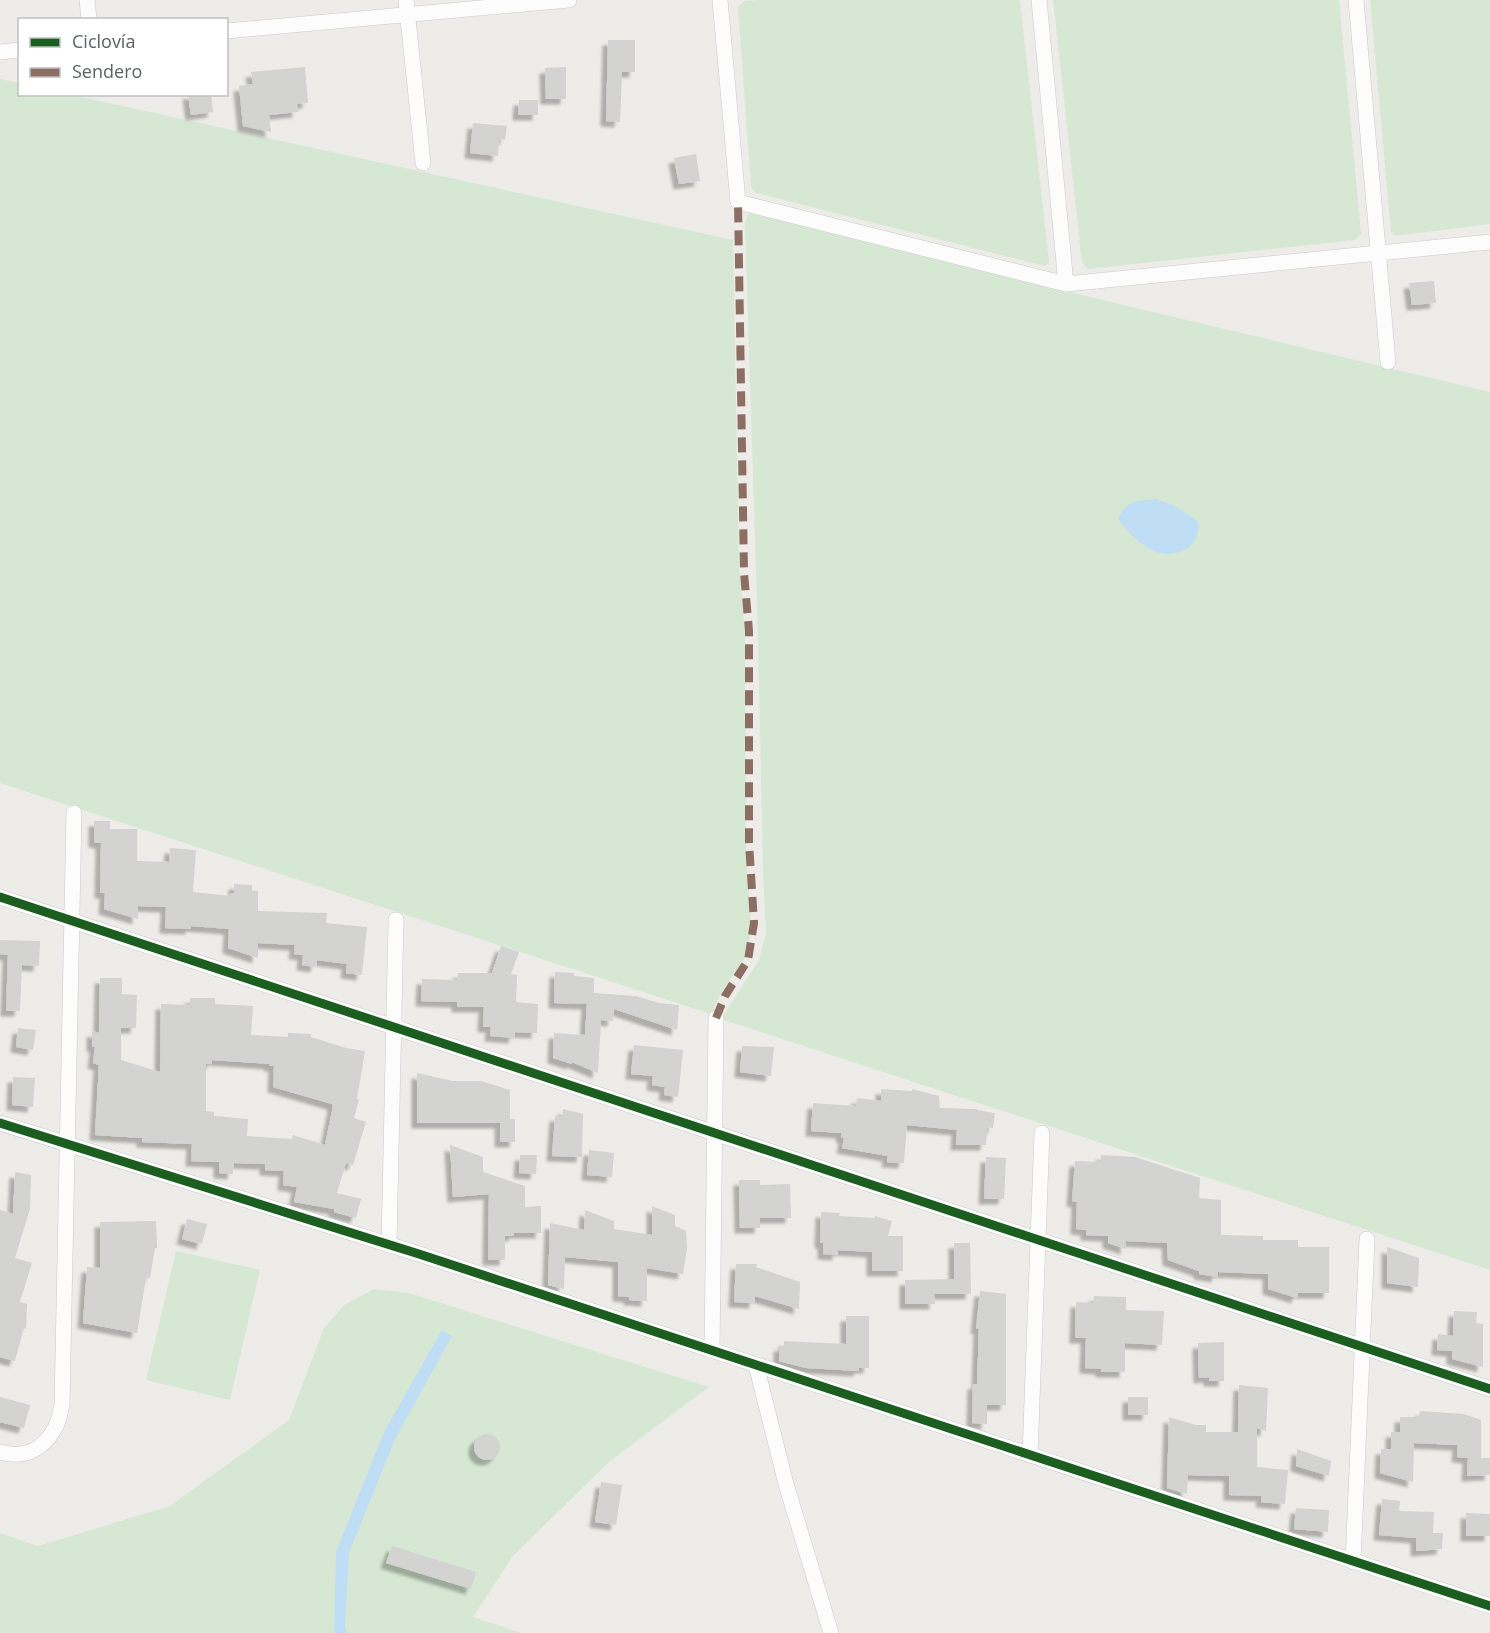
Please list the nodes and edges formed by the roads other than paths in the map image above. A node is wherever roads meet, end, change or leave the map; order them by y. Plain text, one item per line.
1 (87, 0) edge
2 (569, 0) edge
3 (720, 0) edge
4 (1039, 0) edge
5 (1356, 0) edge
6 (407, 7) edge
7 (88, 18) edge
8 (228, 31) edge
9 (18, 50) edge
10 (0, 52) edge
11 (423, 163) dead end
12 (1490, 242) edge
13 (1378, 253) junction
14 (1066, 284) junction
15 (1388, 362) dead end
16 (74, 813) dead end
17 (0, 897) edge
18 (72, 920) junction
19 (396, 920) dead end
20 (716, 1018) dead end
21 (393, 1026) junction
22 (0, 1123) edge
23 (1042, 1133) dead end
24 (714, 1134) junction
25 (67, 1144) junction
26 (1038, 1239) junction
27 (1367, 1239) dead end
28 (389, 1245) junction
29 (1363, 1347) junction
30 (712, 1351) junction
31 (756, 1365) junction
32 (1490, 1389) edge
33 (0, 1452) edge
34 (1030, 1455) junction
35 (1353, 1562) junction
36 (1490, 1606) edge
37 (831, 1633) edge

1 - 7 street
2 - 6 street
3 - 14 street
4 - 14 street
5 - 13 street
6 - 8 street
6 - 11 street
9 - 10 street
12 - 13 street
13 - 14 street
13 - 15 street
16 - 18 street
17 - 18 street
18 - 21 street
18 - 25 street
19 - 21 street
20 - 24 street
21 - 24 street
21 - 28 street
22 - 25 street
23 - 26 street
24 - 26 street
24 - 30 street
25 - 28 street
25 - 33 street
26 - 29 street
26 - 34 street
27 - 29 street
28 - 30 street
29 - 32 street
29 - 35 street
30 - 31 street
31 - 34 street
31 - 37 street
34 - 35 street
35 - 36 street

